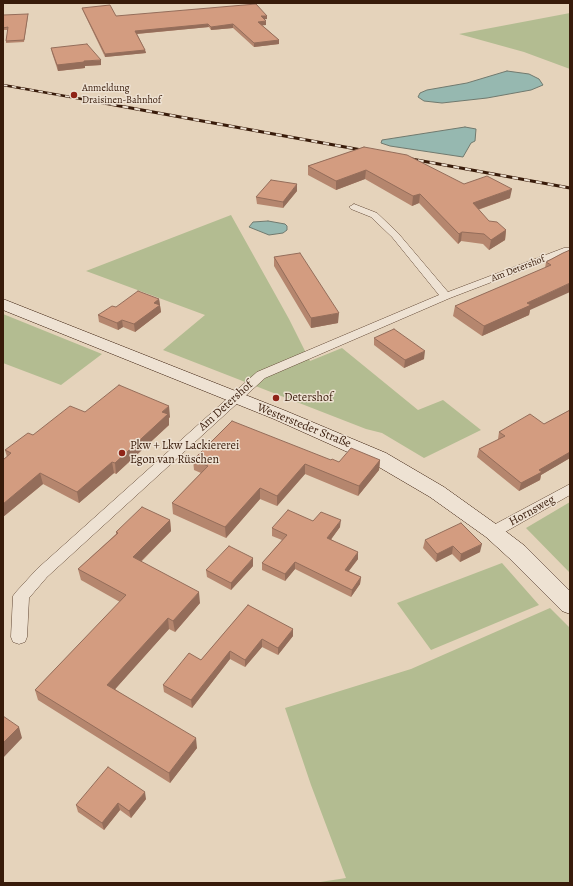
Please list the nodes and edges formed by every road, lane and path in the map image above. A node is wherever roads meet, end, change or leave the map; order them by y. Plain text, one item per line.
1 (354, 207) dead end
2 (567, 250) edge
3 (446, 296) junction
4 (3, 304) edge
5 (235, 398) junction
6 (570, 489) edge
7 (493, 532) junction
8 (570, 605) edge
9 (19, 637) dead end

1 - 3 street
2 - 3 street, Am Detershof
3 - 5 street, Am Detershof
4 - 5 main road, Westersteder Straße
5 - 7 main road, Westersteder Straße
5 - 9 street, Am Detershof
6 - 7 street, Hornsweg
7 - 8 main road, Westersteder Straße

